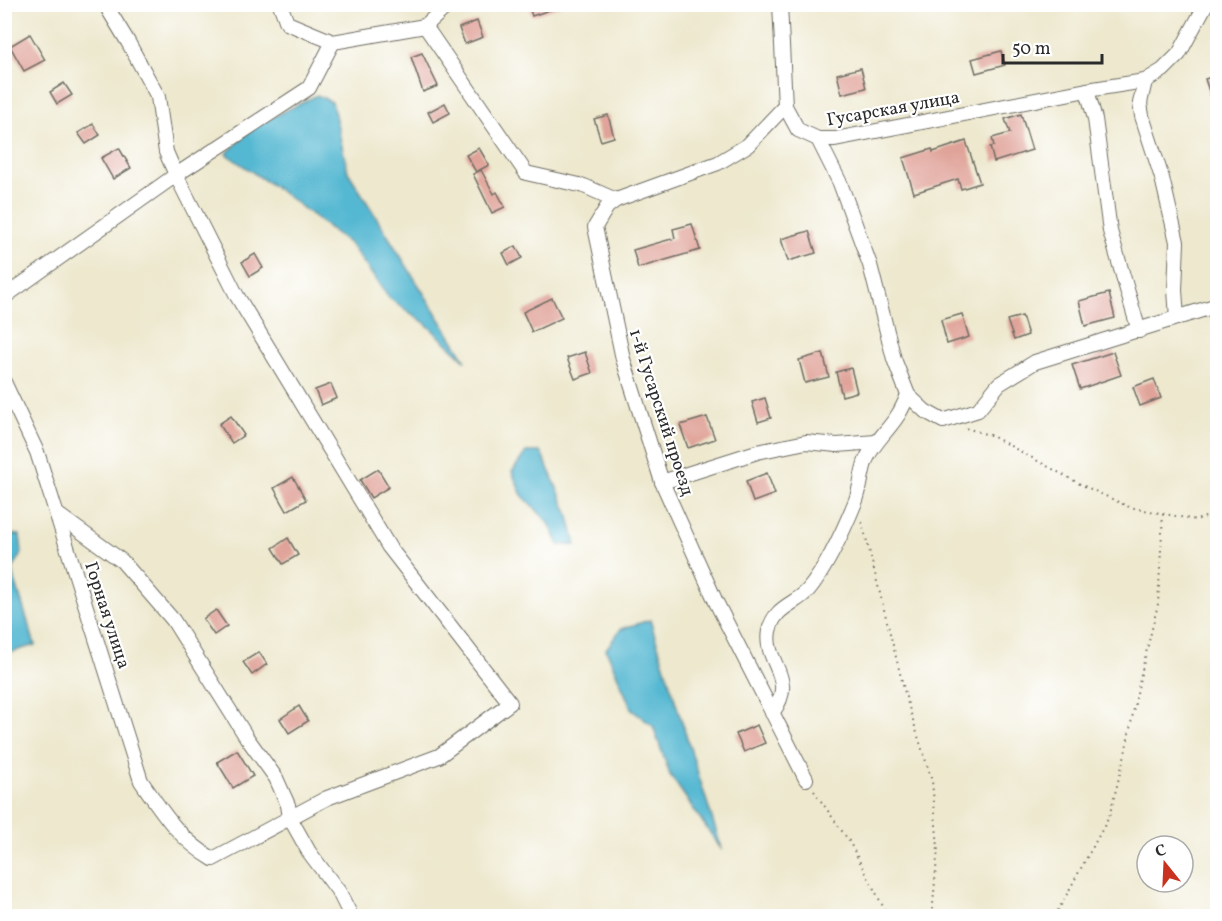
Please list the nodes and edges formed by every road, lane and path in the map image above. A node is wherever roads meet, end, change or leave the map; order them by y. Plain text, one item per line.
1 (105, 4) edge
2 (280, 4) edge
3 (449, 4) edge
4 (780, 4) edge
5 (1206, 4) edge
6 (1197, 11) edge
7 (425, 26) junction
8 (333, 42) junction
9 (1145, 81) junction
10 (1087, 90) junction
11 (785, 106) junction
12 (818, 139) junction
13 (176, 175) junction
14 (616, 200) junction
15 (4, 297) edge
16 (1218, 305) edge
17 (1177, 318) junction
18 (1138, 331) junction
19 (4, 382) edge
20 (908, 395) junction
21 (943, 421) junction
22 (876, 442) junction
23 (662, 482) junction
24 (1218, 513) edge
25 (57, 514) junction
26 (1163, 514) junction
27 (862, 521) dead end
28 (772, 713) junction
29 (806, 779) joint
30 (290, 818) junction
31 (351, 916) edge
32 (888, 916) edge
33 (932, 916) edge
34 (1055, 916) edge

1 - 13 street
2 - 8 street
3 - 7 street
4 - 11 street
5 - 6 street
6 - 9 street
7 - 8 street
7 - 14 street
8 - 13 street
9 - 10 street, Гусарская улица
9 - 17 street
10 - 12 street, Гусарская улица
10 - 18 street
11 - 12 street, Гусарская улица
11 - 14 street
12 - 20 street
13 - 15 street
13 - 30 street
14 - 23 street, 1-й Гусарский проезд
16 - 17 street
17 - 18 street
18 - 21 street
19 - 25 street, Горная улица
20 - 21 street
20 - 22 street
21 - 26 path
22 - 23 street
22 - 28 street
23 - 28 street, 1-й Гусарский проезд
24 - 26 path
25 - 30 street
25 - 30 street, Горная улица
26 - 34 path
27 - 33 path
28 - 29 street, 1-й Гусарский проезд
29 - 32 path
30 - 31 street

